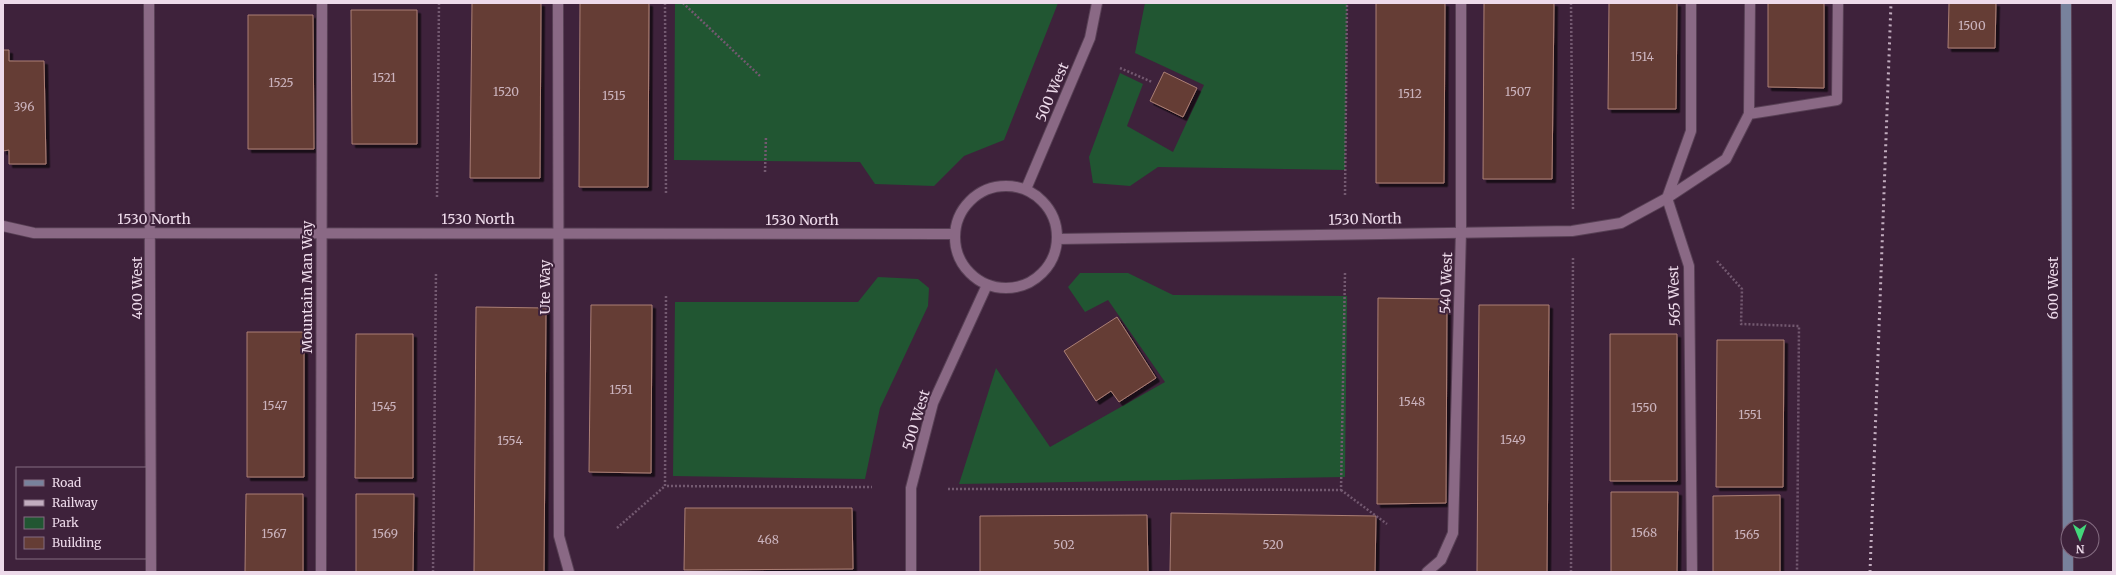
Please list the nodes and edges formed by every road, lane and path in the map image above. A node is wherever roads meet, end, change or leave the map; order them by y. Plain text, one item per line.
1 (149, 3) edge
2 (322, 3) edge
3 (439, 3) edge
4 (558, 3) edge
5 (665, 3) edge
6 (683, 3) edge
7 (1097, 3) edge
8 (1348, 3) edge
9 (1461, 3) edge
10 (1571, 3) edge
11 (1692, 3) edge
12 (1750, 3) edge
13 (1838, 3) edge
14 (2066, 3) edge
15 (1120, 68) dead end
16 (760, 76) dead end
17 (1152, 82) dead end
18 (1749, 114) junction
19 (766, 136) dead end
20 (765, 172) dead end
21 (1026, 189) junction
22 (666, 195) dead end
23 (1345, 195) dead end
24 (438, 197) dead end
25 (1667, 198) junction
26 (1572, 211) dead end
27 (3, 226) edge
28 (1461, 232) junction
29 (151, 233) junction
30 (560, 233) junction
31 (321, 234) junction
32 (954, 234) junction
33 (1058, 239) junction
34 (1573, 258) dead end
35 (1717, 261) dead end
36 (436, 272) dead end
37 (1345, 273) dead end
38 (987, 285) junction
39 (666, 296) dead end
40 (665, 486) junction
41 (872, 487) dead end
42 (948, 488) dead end
43 (1342, 490) junction
44 (1387, 524) dead end
45 (617, 528) dead end
46 (568, 571) edge
47 (151, 572) edge
48 (321, 572) edge
49 (433, 572) edge
50 (911, 572) edge
51 (1427, 572) edge
52 (1570, 572) edge
53 (1692, 572) edge
54 (1797, 572) edge
55 (2068, 572) edge

1 - 29 street, 400 West
2 - 31 street, Mountain Man Way
3 - 24 path
4 - 30 street, Ute Way
5 - 22 path
6 - 16 path
7 - 21 street, 500 West
8 - 23 path
9 - 28 street, 540 West
10 - 26 path
11 - 25 street
12 - 18 street
13 - 18 street
14 - 55 street, 600 West
15 - 17 path
18 - 25 street, 1530 North
19 - 20 path
21 - 32 street
21 - 33 street
25 - 28 street, 1530 North
25 - 53 street, 565 West
27 - 29 street, 1530 North
28 - 33 street, 1530 North
28 - 51 street, 540 West
29 - 31 street, 1530 North
29 - 47 street, 400 West
30 - 31 street, 1530 North
30 - 32 street, 1530 North
30 - 46 street, Ute Way
31 - 48 street, Mountain Man Way
32 - 38 street
33 - 38 street
34 - 52 path
35 - 54 path
36 - 49 path
37 - 43 path
38 - 50 street, 500 West
39 - 40 path
40 - 41 path
40 - 45 path
42 - 43 path
43 - 44 path

